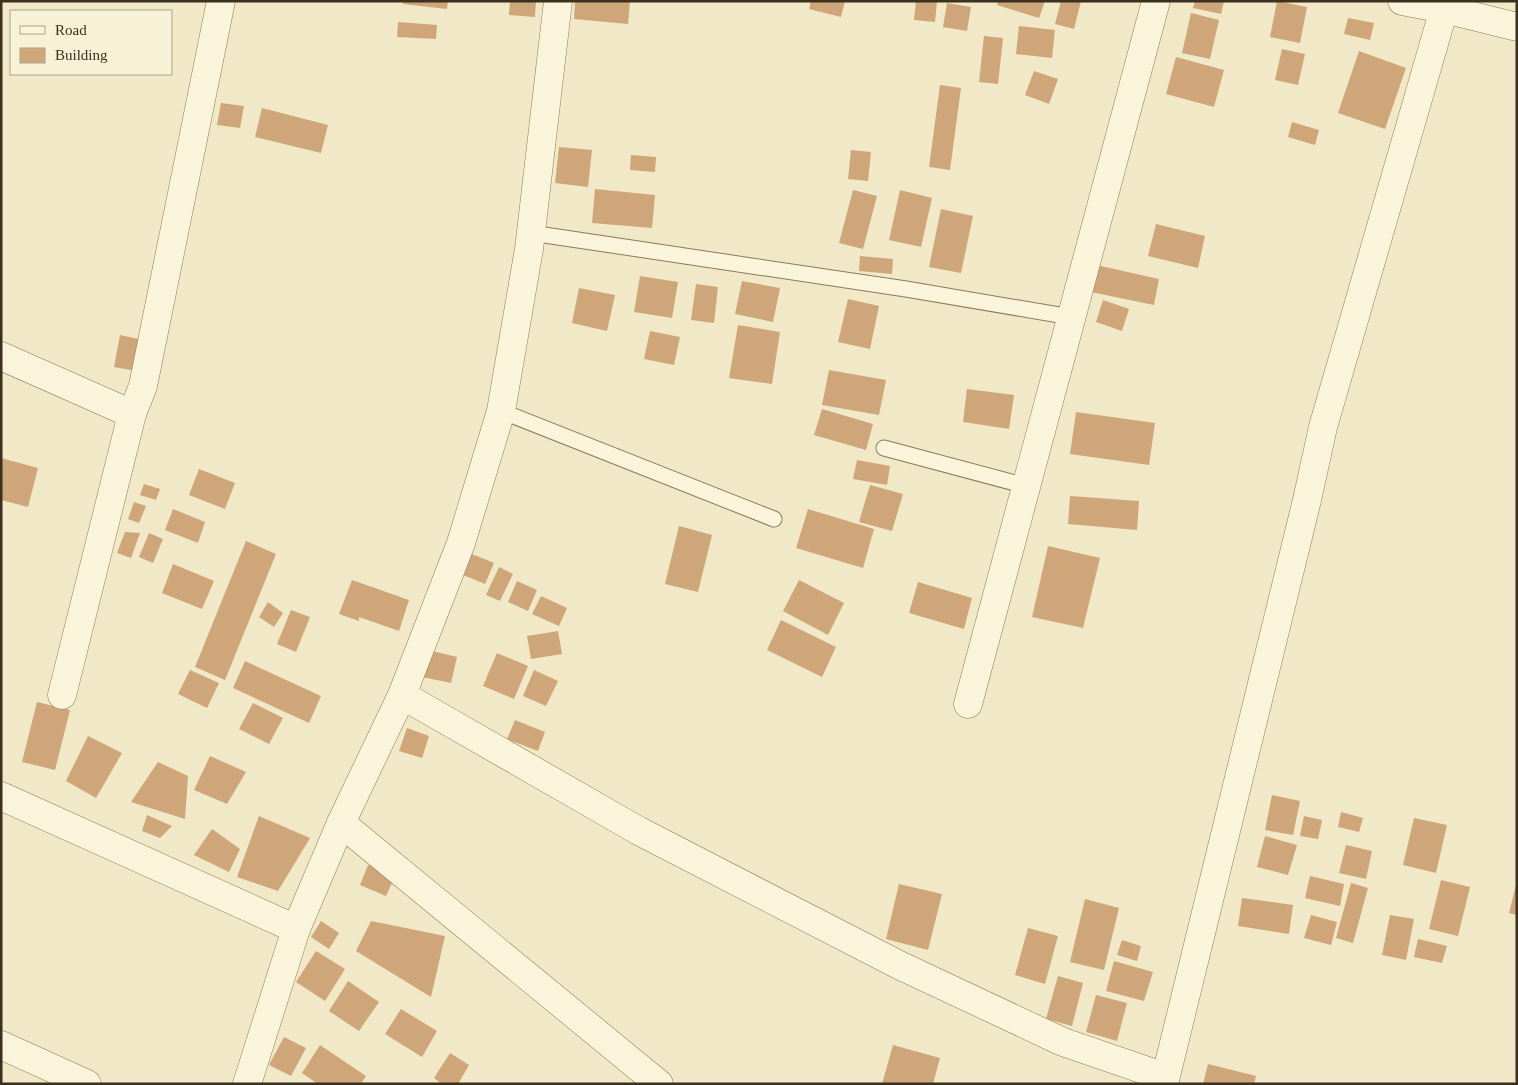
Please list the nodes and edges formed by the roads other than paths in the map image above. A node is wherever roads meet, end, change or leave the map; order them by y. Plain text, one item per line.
1 (221, 1) edge
2 (558, 1) edge
3 (1156, 1) edge
4 (1402, 1) edge
5 (1444, 9) junction
6 (1517, 28) edge
7 (531, 233) junction
8 (1071, 317) junction
9 (1, 356) edge
10 (502, 411) junction
11 (132, 414) junction
12 (884, 448) dead end
13 (1026, 486) junction
14 (774, 519) dead end
15 (402, 694) junction
16 (62, 695) dead end
17 (968, 704) dead end
18 (1, 796) edge
19 (341, 824) junction
20 (296, 929) junction
21 (1, 1045) edge
22 (1164, 1080) edge
23 (87, 1084) edge
24 (247, 1084) edge
25 (659, 1084) edge

1 - 11 street
2 - 7 street
3 - 8 street
4 - 5 street
5 - 6 street
5 - 22 street
7 - 8 lane
7 - 10 street
8 - 13 street
9 - 11 street
10 - 14 lane
10 - 15 street
11 - 16 street
12 - 13 lane
13 - 17 street
15 - 19 street
15 - 22 street
18 - 20 street
19 - 20 street
19 - 25 street
20 - 24 street
21 - 23 street

